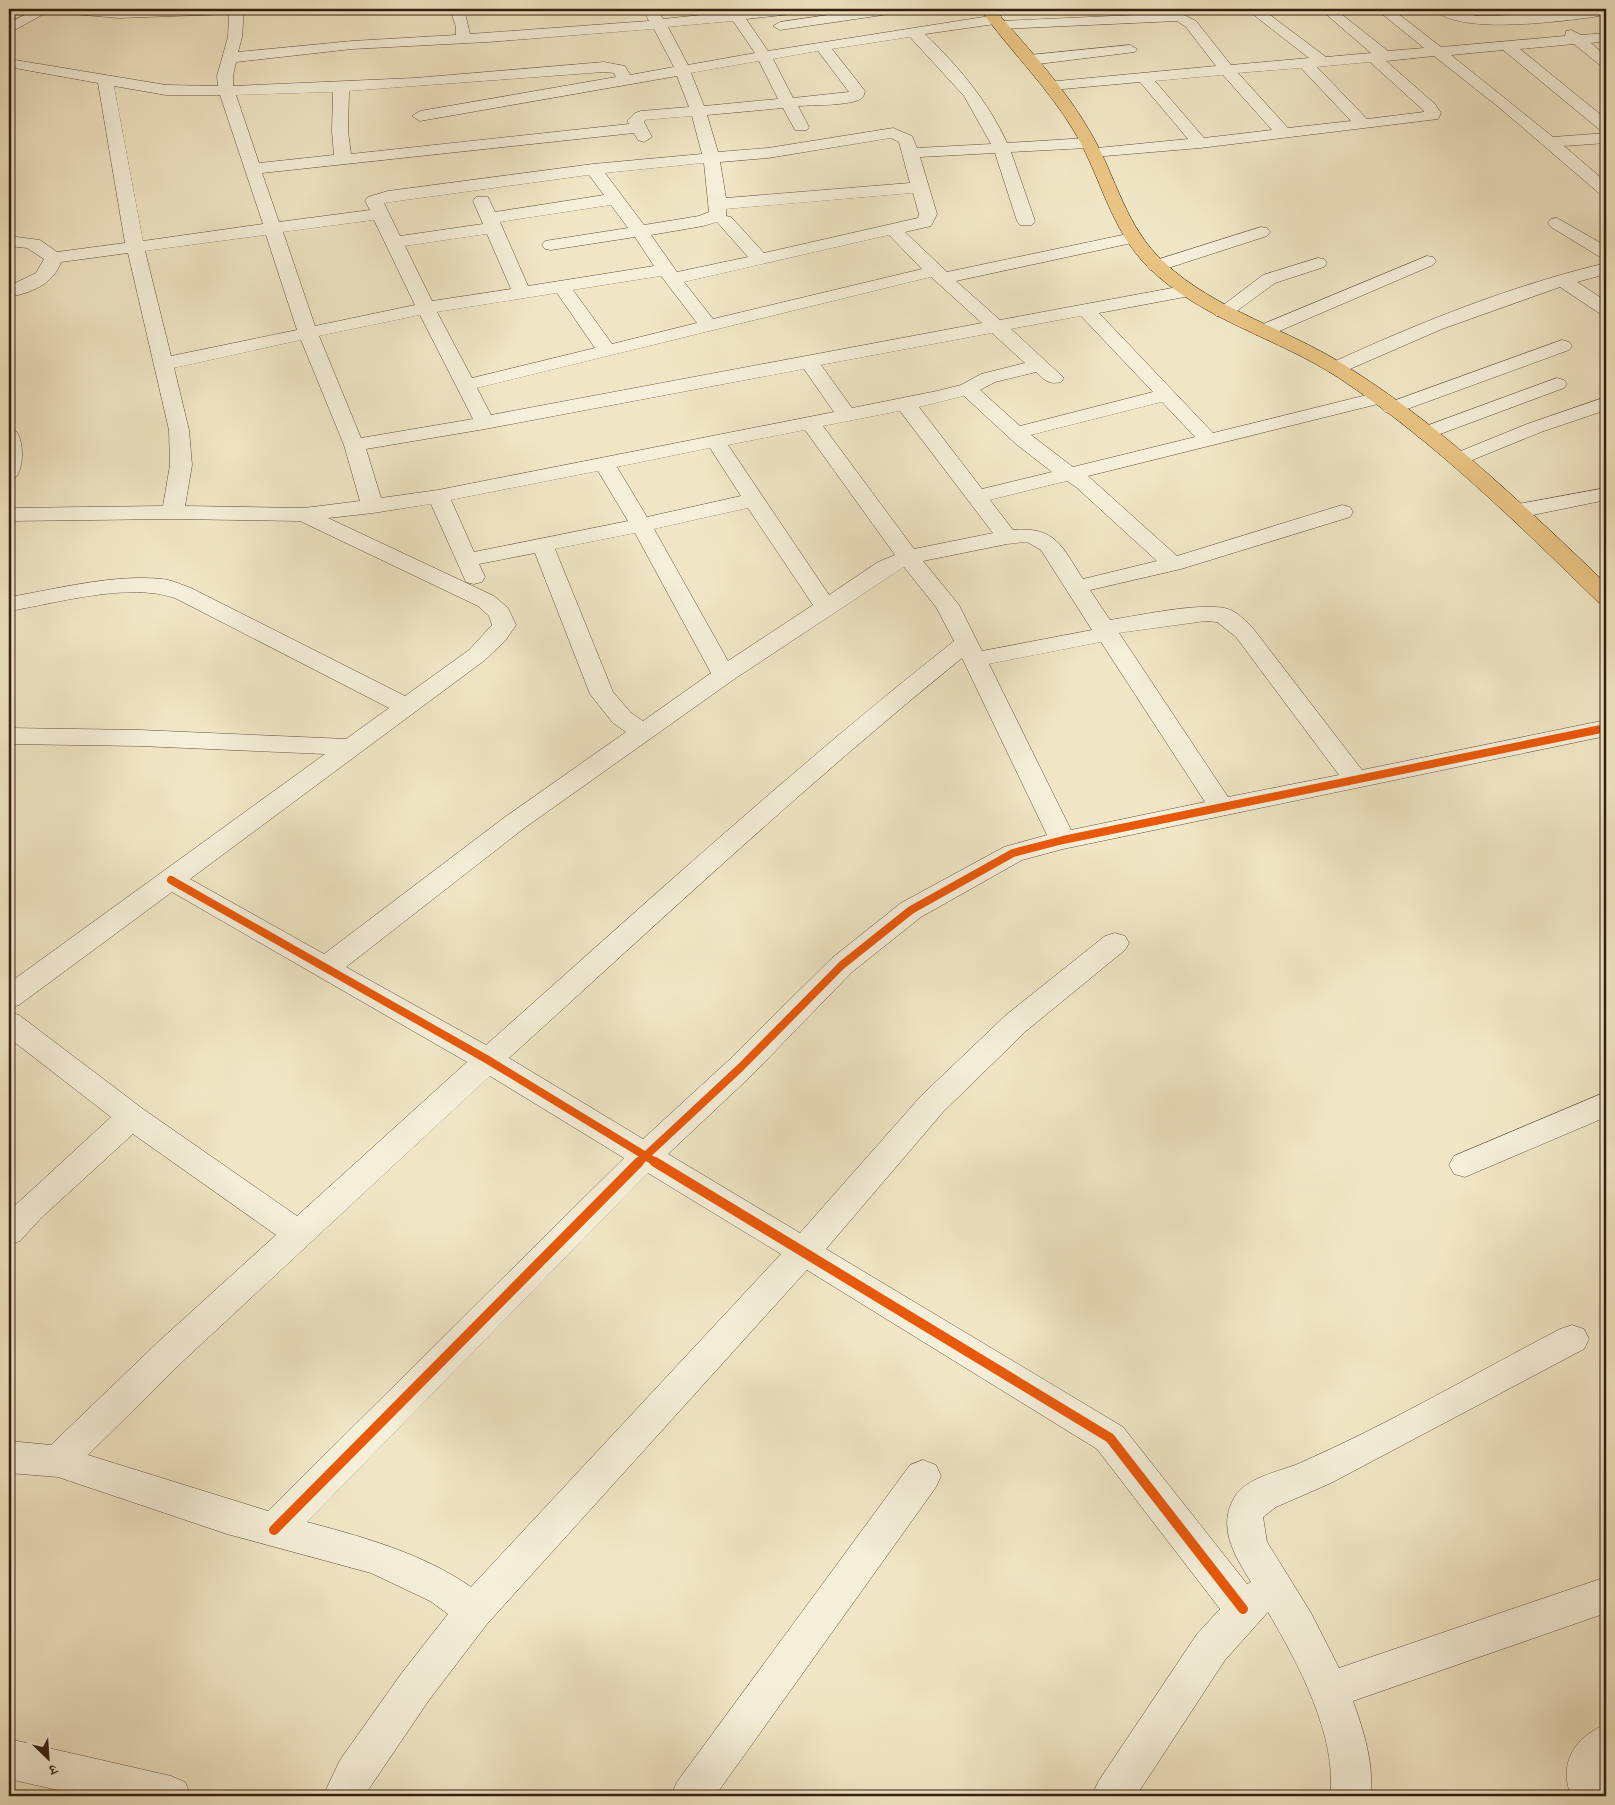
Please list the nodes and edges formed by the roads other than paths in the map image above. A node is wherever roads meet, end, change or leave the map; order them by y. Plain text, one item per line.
1 (46, 9) edge
2 (60, 9) edge
3 (237, 9) edge
4 (457, 9) edge
5 (650, 9) edge
6 (801, 9) edge
7 (1253, 9) edge
8 (1327, 9) edge
9 (1382, 9) edge
10 (1442, 9) edge
11 (1511, 9) edge
12 (148, 11) edge
13 (883, 11) dead end
14 (1594, 11) edge
15 (737, 12) edge
16 (995, 18) edge
17 (1524, 18) junction
18 (1553, 18) junction
19 (657, 24) junction
20 (9, 29) edge
21 (747, 30) junction
22 (913, 31) junction
23 (1606, 37) edge
24 (463, 39) junction
25 (1577, 40) junction
26 (1506, 45) junction
27 (822, 46) junction
28 (1130, 49) dead end
29 (1438, 51) junction
30 (9, 54) edge
31 (763, 56) junction
32 (1379, 57) junction
33 (229, 58) junction
34 (1030, 60) junction
35 (1323, 62) junction
36 (9, 63) edge
37 (1306, 63) junction
38 (1606, 63) edge
39 (26, 67) junction
40 (1227, 70) junction
41 (682, 71) junction
42 (1143, 76) junction
43 (9, 79) edge
44 (105, 80) junction
45 (626, 80) junction
46 (416, 83) junction
47 (1052, 86) junction
48 (341, 87) junction
49 (197, 90) junction
50 (226, 90) junction
51 (507, 102) junction
52 (788, 104) junction
53 (698, 111) junction
54 (420, 116) junction
55 (1364, 125) junction
56 (801, 127) dead end
57 (1606, 127) edge
58 (638, 128) junction
59 (1284, 134) junction
60 (1606, 138) edge
61 (540, 139) junction
62 (1549, 142) junction
63 (1200, 143) junction
64 (1090, 147) junction
65 (1000, 148) junction
66 (426, 150) junction
67 (910, 153) junction
68 (712, 158) junction
69 (343, 160) junction
70 (660, 162) junction
71 (254, 169) junction
72 (593, 170) junction
73 (473, 184) junction
74 (921, 188) junction
75 (1606, 190) edge
76 (614, 199) junction
77 (718, 204) junction
78 (379, 214) junction
79 (725, 221) dead end
80 (1026, 221) dead end
81 (1557, 222) dead end
82 (493, 223) junction
83 (272, 227) junction
84 (893, 229) junction
85 (640, 230) junction
86 (1261, 232) dead end
87 (1132, 238) junction
88 (9, 241) edge
89 (393, 242) junction
90 (551, 245) dead end
91 (135, 247) junction
92 (1606, 252) edge
93 (53, 258) junction
94 (759, 258) junction
95 (1427, 261) dead end
96 (1318, 263) dead end
97 (1156, 266) junction
98 (1606, 268) edge
99 (669, 275) junction
100 (939, 275) junction
101 (1564, 282) junction
102 (561, 286) junction
103 (1188, 291) junction
104 (9, 292) edge
105 (521, 292) junction
106 (426, 308) junction
107 (1085, 309) junction
108 (1606, 309) edge
109 (1223, 312) junction
110 (993, 325) junction
111 (709, 326) junction
112 (1263, 331) junction
113 (308, 333) junction
114 (1562, 346) dead end
115 (607, 351) junction
116 (808, 362) junction
117 (163, 364) junction
118 (1038, 364) junction
119 (1336, 368) junction
120 (1054, 378) dead end
121 (1557, 384) dead end
122 (466, 385) junction
123 (968, 389) junction
124 (1164, 395) junction
125 (1386, 403) junction
126 (1606, 403) edge
127 (905, 404) junction
128 (847, 414) junction
129 (810, 422) junction
130 (485, 423) junction
131 (1016, 433) junction
132 (1425, 433) junction
133 (9, 435) edge
134 (1208, 439) junction
135 (715, 440) junction
136 (354, 445) junction
137 (1458, 459) junction
138 (604, 463) junction
139 (9, 473) edge
140 (1068, 474) junction
141 (1606, 494) edge
142 (438, 496) junction
143 (976, 497) junction
144 (754, 500) junction
145 (372, 507) junction
146 (1518, 511) junction
147 (173, 512) junction
148 (1342, 512) dead end
149 (304, 515) junction
150 (9, 516) edge
151 (641, 525) junction
152 (1007, 537) junction
153 (543, 546) junction
154 (908, 557) junction
155 (466, 560) junction
156 (1173, 564) junction
157 (1076, 587) junction
158 (1606, 596) edge
159 (486, 601) junction
160 (9, 604) edge
161 (827, 608) junction
162 (1105, 631) junction
163 (971, 650) junction
164 (724, 675) junction
165 (407, 707) junction
166 (1606, 728) edge
167 (642, 732) junction
168 (9, 736) edge
169 (350, 747) junction
170 (1355, 779) junction
171 (1221, 806) junction
172 (1063, 840) junction
173 (171, 880) junction
174 (1114, 944) dead end
175 (325, 968) junction
176 (9, 998) edge
177 (9, 1023) edge
178 (488, 1060) junction
179 (1606, 1104) edge
180 (132, 1117) junction
181 (646, 1155) junction
182 (1464, 1165) dead end
183 (9, 1232) edge
184 (300, 1235) junction
185 (804, 1251) junction
186 (1572, 1340) dead end
187 (9, 1457) edge
188 (58, 1461) junction
189 (924, 1476) dead end
190 (274, 1530) junction
191 (1272, 1584) junction
192 (1606, 1595) edge
193 (1243, 1610) junction
194 (474, 1611) junction
195 (1331, 1690) junction
196 (1606, 1744) edge
197 (9, 1759) edge
198 (171, 1796) edge
199 (343, 1796) edge
200 (691, 1796) edge
201 (1112, 1796) edge
202 (1350, 1796) edge
203 (1592, 1796) edge

1 - 20 street
2 - 12 street
3 - 12 street
3 - 33 street
4 - 24 street
5 - 19 street
6 - 15 street
7 - 35 street
8 - 32 street
9 - 29 street
10 - 17 street
11 - 17 street
13 - 21 street
14 - 18 street
15 - 19 street
15 - 21 street
16 - 22 street
16 - 34 main road
16 - 40 street
17 - 18 street
18 - 25 street
19 - 24 street
19 - 41 street
21 - 31 street
22 - 27 street
22 - 65 street
23 - 25 street
24 - 33 street
25 - 26 street
25 - 38 street
26 - 29 street
26 - 57 street
27 - 31 street
27 - 52 street
28 - 34 street
29 - 32 street
29 - 62 street
30 - 49 street
31 - 41 street
31 - 52 street
32 - 35 street
32 - 55 street
33 - 50 street
34 - 47 main road
35 - 37 street
36 - 39 street
37 - 40 street
37 - 55 street
39 - 43 street
39 - 44 street
40 - 42 street
40 - 59 street
41 - 45 street
41 - 53 street
42 - 47 street
42 - 63 street
44 - 49 street
44 - 91 street
45 - 46 street
45 - 51 street
46 - 48 street
46 - 54 street
47 - 64 main road
48 - 50 street
48 - 69 street
49 - 50 street
50 - 71 street
51 - 54 street
51 - 61 street
52 - 53 street
52 - 56 street
53 - 58 street
53 - 68 street
54 - 66 street
55 - 59 street
58 - 61 street
58 - 70 street
59 - 63 street
60 - 62 street
61 - 66 street
62 - 75 street
63 - 64 street
64 - 65 street
64 - 87 main road
65 - 67 street
65 - 80 street
66 - 69 street
67 - 68 street
67 - 74 street
68 - 70 street
68 - 77 street
69 - 71 street
70 - 72 street
71 - 83 street
72 - 73 street
72 - 76 street
73 - 78 street
73 - 82 street
74 - 77 street
74 - 84 street
76 - 82 street
76 - 85 street
77 - 85 street
78 - 83 street
78 - 89 street
79 - 94 street
81 - 92 street
82 - 89 street
82 - 105 street
83 - 91 street
83 - 113 street
84 - 94 street
84 - 100 street
85 - 90 street
85 - 99 street
86 - 97 street
87 - 97 main road
87 - 100 street
88 - 93 street
89 - 106 street
91 - 93 street
91 - 117 street
93 - 104 street
94 - 99 street
95 - 112 street
96 - 109 street
97 - 103 main road
98 - 101 street
99 - 102 street
99 - 111 street
100 - 110 street
100 - 111 street
101 - 108 street
101 - 119 street
102 - 105 street
102 - 115 street
103 - 107 street
103 - 109 main road
105 - 106 street
106 - 113 street
106 - 122 street
107 - 110 street
107 - 124 street
109 - 112 main road
110 - 116 street
110 - 118 street
111 - 115 street
112 - 119 main road
113 - 117 street
113 - 136 street
114 - 125 street
115 - 122 street
116 - 128 street
116 - 130 street
117 - 147 street
118 - 120 street
118 - 123 street
119 - 125 main road
121 - 132 street
122 - 130 street
123 - 127 street
123 - 131 street
124 - 131 street
124 - 134 street
125 - 132 main road
125 - 134 street
126 - 137 street
127 - 128 street
127 - 143 street
128 - 129 street
129 - 135 street
129 - 154 street
130 - 136 street
131 - 140 street
132 - 137 main road
133 - 139 street
134 - 140 street
135 - 138 street
135 - 144 street
136 - 145 street
137 - 146 main road
138 - 142 street
138 - 151 street
140 - 143 street
140 - 156 street
141 - 146 street
142 - 145 street
142 - 155 street
143 - 152 street
144 - 151 street
144 - 161 street
145 - 149 street
146 - 158 main road
147 - 149 street
147 - 150 street
148 - 156 street
149 - 159 street
151 - 153 street
151 - 164 street
152 - 154 street
152 - 157 street
153 - 155 street
153 - 167 street
154 - 161 street
154 - 163 street
155 - 159 street
156 - 157 street
157 - 162 street
159 - 165 street
160 - 165 street
161 - 164 street
162 - 163 street
162 - 170 street
162 - 171 street
163 - 172 street
163 - 178 street
164 - 167 street
165 - 169 street
166 - 170 street
167 - 175 street
168 - 169 street
169 - 173 street
170 - 171 street
171 - 172 street
172 - 181 street
173 - 175 street
173 - 176 street
174 - 185 street
175 - 178 street
177 - 180 street
178 - 181 street
178 - 184 street
179 - 182 street
180 - 183 street
180 - 184 street
181 - 185 street
181 - 190 street
184 - 188 street
185 - 193 street
185 - 194 street
186 - 191 street
187 - 188 street
188 - 190 street
189 - 200 street
190 - 194 street
191 - 193 street
191 - 195 street
192 - 195 street
193 - 201 street
194 - 199 street
195 - 202 street
196 - 203 street
197 - 198 street

